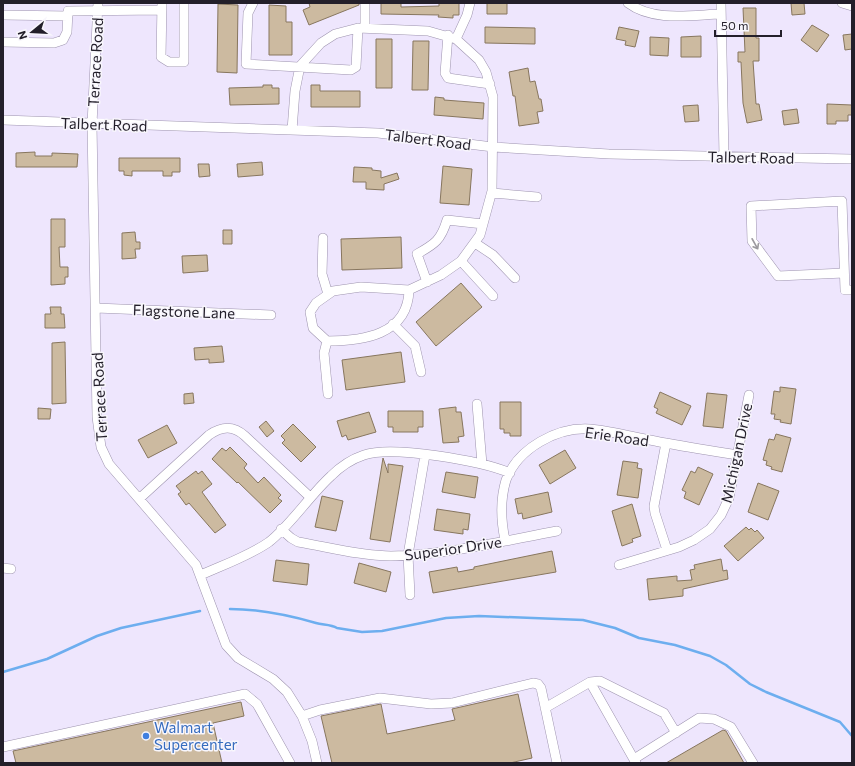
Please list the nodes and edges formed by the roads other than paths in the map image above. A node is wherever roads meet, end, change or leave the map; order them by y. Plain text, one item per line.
1 (184, 3) edge
2 (253, 3) edge
3 (366, 3) edge
4 (470, 3) edge
5 (628, 3) edge
6 (721, 3) edge
7 (842, 3) edge
8 (162, 6) edge
9 (852, 6) edge
10 (98, 7) edge
11 (68, 10) edge
12 (3, 14) edge
13 (721, 14) junction
14 (361, 28) junction
15 (452, 37) junction
16 (3, 42) edge
17 (300, 66) junction
18 (490, 84) junction
19 (3, 120) edge
20 (92, 124) junction
21 (292, 130) junction
22 (492, 147) junction
23 (724, 158) junction
24 (852, 159) edge
25 (492, 193) junction
26 (537, 197) dead end
27 (483, 224) junction
28 (323, 238) dead end
29 (475, 242) junction
30 (461, 261) junction
31 (844, 273) junction
32 (515, 278) dead end
33 (427, 282) junction
34 (409, 290) junction
35 (852, 290) edge
36 (328, 294) junction
37 (493, 296) dead end
38 (96, 308) junction
39 (271, 315) dead end
40 (393, 324) junction
41 (327, 341) junction
42 (421, 372) dead end
43 (328, 394) dead end
44 (749, 394) dead end
45 (478, 404) dead end
46 (666, 443) junction
47 (424, 455) junction
48 (737, 455) junction
49 (482, 464) junction
50 (510, 473) junction
51 (310, 497) junction
52 (139, 499) junction
53 (281, 529) junction
54 (557, 531) dead end
55 (505, 540) junction
56 (667, 550) junction
57 (408, 555) junction
58 (619, 565) dead end
59 (200, 575) junction
60 (410, 595) dead end
61 (590, 682) junction
62 (545, 708) junction
63 (302, 716) junction
64 (676, 733) junction
65 (3, 747) edge
66 (635, 761) edge
67 (557, 762) edge
68 (290, 763) edge
69 (317, 763) edge
70 (548, 763) edge
71 (753, 763) edge

1 - 8 street
2 - 17 street
3 - 14 street
4 - 15 street
5 - 13 street
6 - 13 street
7 - 9 street
8 - 10 street
10 - 11 street
10 - 20 street, Terrace Road
11 - 12 street
11 - 16 street
13 - 23 street
14 - 15 street
14 - 17 street
14 - 17 street
15 - 18 street
15 - 18 street
17 - 21 street
18 - 22 street
19 - 20 street, Talbert Road
20 - 21 street, Talbert Road
20 - 38 street, Terrace Road
21 - 22 street, Talbert Road
22 - 23 street, Talbert Road
22 - 25 street
23 - 24 street, Talbert Road
25 - 26 street
25 - 27 street
27 - 29 street
27 - 33 street
28 - 36 street
29 - 30 street
29 - 32 street
30 - 33 street
30 - 37 street
31 -> 31 street
31 - 35 street
33 - 34 street
34 - 36 street
34 - 40 street
36 - 41 street
38 - 39 street, Flagstone Lane
38 - 52 street, Terrace Road
40 - 41 street
40 - 42 street
41 - 43 street
44 - 48 street, Michigan Drive
45 - 49 street
46 - 48 street, Erie Road
46 - 50 street, Erie Road
46 - 56 street
47 - 49 street
47 - 51 street
47 - 57 street
48 - 56 street, Michigan Drive
49 - 50 street
50 - 55 street, Erie Road
51 - 52 street
51 - 53 street
52 - 59 street, Terrace Road
53 - 57 street, Superior Drive
53 - 59 street
54 - 55 street, Superior Drive
55 - 57 street, Superior Drive
56 - 58 street, Michigan Drive
57 - 60 street
59 - 63 street, Terrace Road
61 - 62 street
61 - 64 street
61 - 66 street
62 - 63 street
62 - 67 street
63 - 69 street, Terrace Road
64 - 66 street
64 - 71 street
65 - 68 street
67 - 70 street

